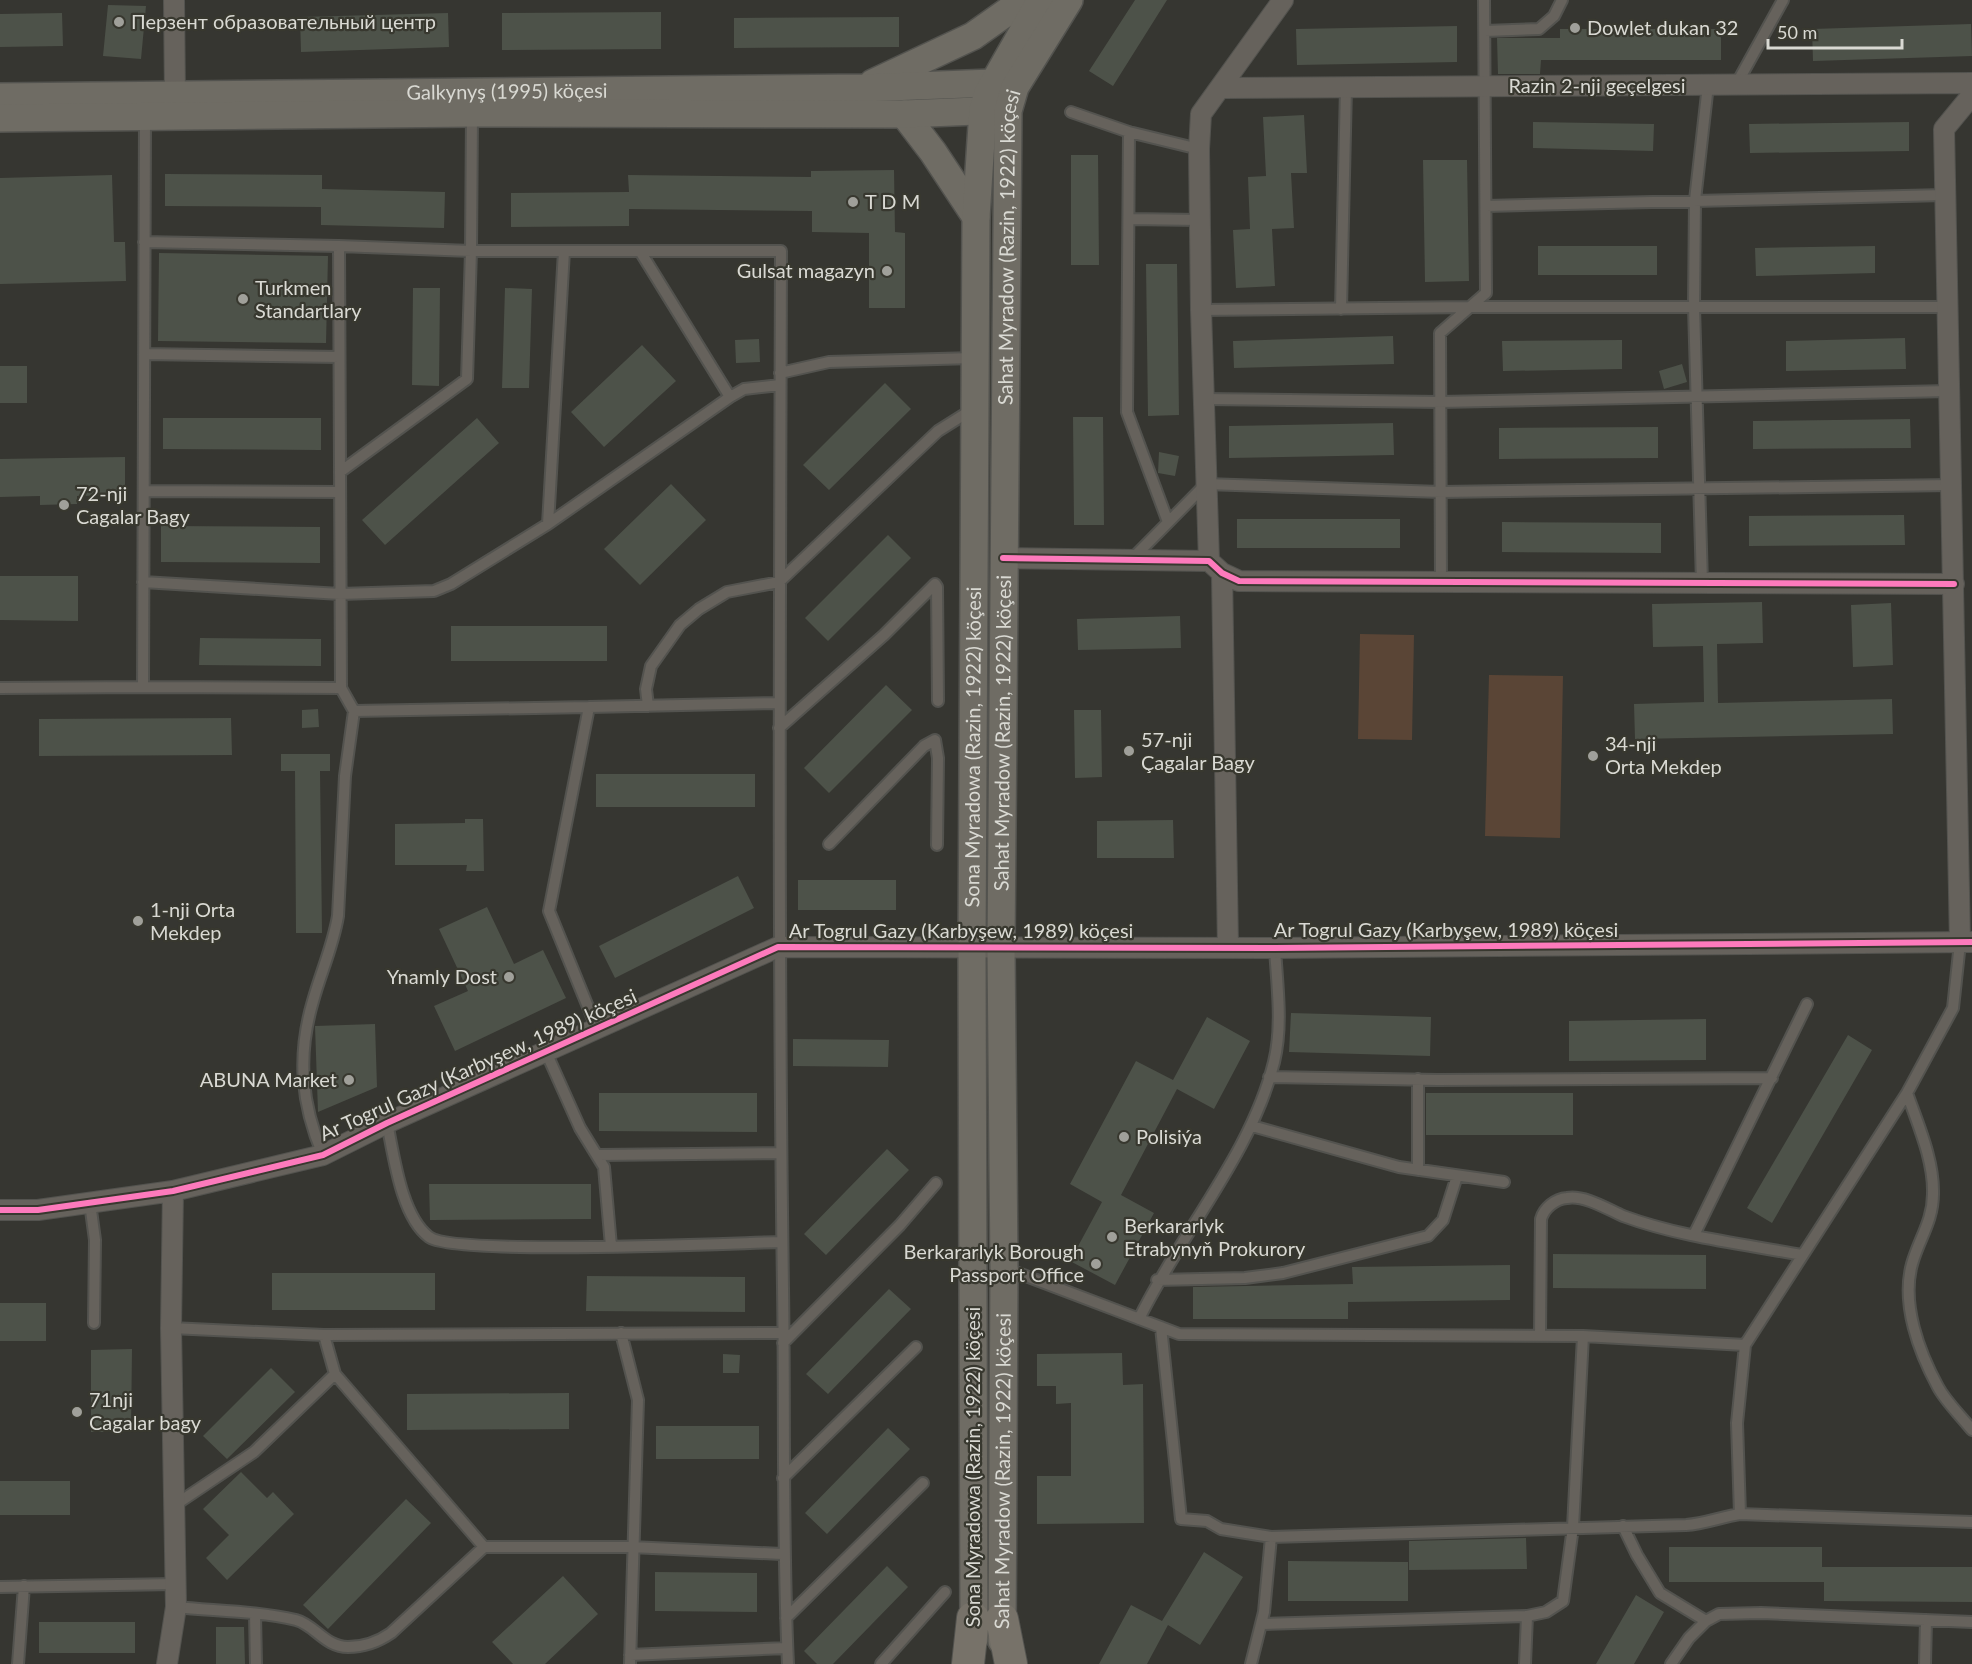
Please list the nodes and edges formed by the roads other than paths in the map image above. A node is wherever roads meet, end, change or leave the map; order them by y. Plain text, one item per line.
1 (174, 0) edge
2 (1024, 0) edge
3 (1041, 0) edge
4 (1069, 0) edge
5 (1283, 0) edge
6 (1484, 0) edge
7 (1562, 0) edge
8 (1783, 0) edge
9 (1485, 31) junction
10 (1972, 83) edge
11 (1708, 85) junction
12 (1736, 85) junction
13 (1486, 86) junction
14 (1346, 87) junction
15 (863, 88) junction
16 (1223, 88) junction
17 (1972, 94) edge
18 (0, 96) edge
19 (175, 97) junction
20 (999, 98) junction
21 (1071, 112) dead end
22 (472, 113) junction
23 (904, 114) junction
24 (145, 117) junction
25 (0, 118) edge
26 (1129, 132) junction
27 (1199, 149) junction
28 (1945, 195) junction
29 (1695, 200) junction
30 (1486, 207) junction
31 (976, 217) junction
32 (1129, 219) junction
33 (1200, 220) junction
34 (144, 242) junction
35 (339, 246) junction
36 (471, 250) junction
37 (564, 251) junction
38 (640, 251) junction
39 (1470, 307) junction
40 (1694, 307) junction
41 (1947, 307) junction
42 (1341, 309) junction
43 (1201, 310) junction
44 (144, 354) junction
45 (339, 357) junction
46 (976, 358) junction
47 (780, 373) junction
48 (780, 385) junction
49 (1949, 391) junction
50 (730, 397) junction
51 (1698, 397) junction
52 (1204, 399) junction
53 (1440, 402) junction
54 (976, 408) junction
55 (340, 472) junction
56 (1206, 484) junction
57 (1952, 485) junction
58 (1698, 490) junction
59 (144, 491) junction
60 (340, 492) junction
61 (1441, 492) junction
62 (1168, 522) junction
63 (548, 524) junction
64 (1003, 558) junction
65 (1131, 560) junction
66 (1215, 567) junction
67 (143, 582) junction
68 (779, 582) junction
69 (1441, 583) junction
70 (1702, 583) junction
71 (1954, 584) junction
72 (340, 594) junction
73 (142, 687) junction
74 (0, 688) edge
75 (341, 688) junction
76 (779, 702) junction
77 (938, 702) dead end
78 (648, 706) junction
79 (589, 707) junction
80 (354, 711) junction
81 (779, 728) junction
82 (829, 844) dead end
83 (937, 845) dead end
84 (1966, 943) edge
85 (778, 948) junction
86 (972, 948) junction
87 (1001, 948) junction
88 (1228, 948) junction
89 (1275, 948) junction
90 (1807, 1004) dead end
91 (597, 1029) junction
92 (546, 1052) junction
93 (1269, 1077) junction
94 (1772, 1078) junction
95 (1418, 1079) junction
96 (1908, 1093) junction
97 (387, 1124) junction
98 (1252, 1125) junction
99 (781, 1153) junction
100 (323, 1155) junction
101 (599, 1155) junction
102 (1418, 1170) junction
103 (1457, 1176) junction
104 (1504, 1182) dead end
105 (936, 1183) dead end
106 (173, 1191) junction
107 (90, 1203) junction
108 (0, 1210) edge
109 (1694, 1235) junction
110 (782, 1242) junction
111 (611, 1246) junction
112 (1802, 1255) junction
113 (1004, 1268) junction
114 (1157, 1280) junction
115 (1138, 1318) junction
116 (94, 1323) dead end
117 (1161, 1327) junction
118 (171, 1328) junction
119 (621, 1333) junction
120 (324, 1335) junction
121 (1540, 1336) junction
122 (1583, 1336) junction
123 (783, 1338) junction
124 (1745, 1345) junction
125 (916, 1347) dead end
126 (335, 1374) junction
127 (1972, 1430) edge
128 (783, 1478) junction
129 (923, 1484) dead end
130 (175, 1505) junction
131 (1740, 1514) junction
132 (1972, 1522) edge
133 (1623, 1526) junction
134 (1574, 1527) junction
135 (1271, 1537) junction
136 (484, 1547) junction
137 (631, 1547) junction
138 (783, 1554) junction
139 (176, 1584) junction
140 (0, 1587) edge
141 (24, 1587) junction
142 (945, 1592) dead end
143 (176, 1607) junction
144 (255, 1614) junction
145 (1527, 1616) junction
146 (786, 1618) junction
147 (987, 1619) junction
148 (1926, 1620) junction
149 (1706, 1621) junction
150 (1972, 1622) edge
151 (1261, 1624) junction
152 (787, 1647) junction
153 (630, 1659) edge
154 (18, 1664) edge
155 (167, 1664) edge
156 (256, 1664) edge
157 (788, 1664) edge
158 (881, 1664) edge
159 (968, 1664) edge
160 (974, 1664) edge
161 (1002, 1664) edge
162 (1011, 1664) edge
163 (1251, 1664) edge
164 (1525, 1664) edge
165 (1671, 1664) edge
166 (1925, 1664) edge

1 - 19 street
2 - 15 main road
3 - 20 main road, Sahat Myradow (Razin, 1922) köçesi
4 - 20 main road, Sahat Myradow (Razin, 1922) köçesi
5 - 16 street
6 - 9 lane
7 - 9 lane
8 - 12 lane
9 - 13 lane
10 - 12 street, Razin 2-nji geçelgesi
11 - 12 street, Razin 2-nji geçelgesi
11 - 13 street, Razin 2-nji geçelgesi
11 - 29 lane
13 - 14 street, Razin 2-nji geçelgesi
13 - 30 lane
14 - 16 street, Razin 2-nji geçelgesi
14 - 42 lane
15 - 19 main road, Galkynyş (1995) köçesi
15 - 20 main road, Galkynyş (1995) köçesi
16 - 27 street
17 - 28 street
18 - 19 main road, Galkynyş (1995) köçesi
20 - 23 main road, Galkynyş (1995) köçesi
20 - 31 main road, Sona Myradowa (Razin, 1922) köçesi
20 - 64 main road, Sahat Myradow (Razin, 1922) köçesi
21 - 26 lane
22 - 23 main road, Galkynyş (1995) köçesi
22 - 24 main road, Galkynyş (1995) köçesi
22 - 36 lane
23 - 31 main road
24 - 25 main road, Galkynyş (1995) köçesi
24 - 34 lane
26 - 27 lane
26 - 32 lane
27 - 33 street
28 - 29 lane
28 - 41 street
29 - 30 lane
29 - 40 lane
30 - 39 lane
31 - 46 main road, Sona Myradowa (Razin, 1922) köçesi
32 - 33 lane
32 - 62 lane
33 - 43 street
34 - 35 lane
34 - 44 lane
35 - 36 lane
35 - 45 lane
36 - 37 lane
36 - 55 lane
37 - 38 lane
37 - 63 lane
38 - 47 lane
38 - 50 lane
39 - 40 lane
39 - 42 lane
39 - 53 lane
40 - 41 lane
40 - 51 lane
41 - 49 street
42 - 43 lane
43 - 52 street
44 - 45 lane
44 - 59 lane
45 - 55 lane
46 - 47 lane
46 - 54 main road, Sona Myradowa (Razin, 1922) köçesi
47 - 48 lane
48 - 50 lane
48 - 68 lane
49 - 51 lane
49 - 57 street
50 - 63 lane
51 - 53 lane
51 - 58 lane
52 - 53 lane
52 - 56 street
53 - 61 lane
54 - 68 lane
54 - 86 main road, Sona Myradowa (Razin, 1922) köçesi
55 - 60 lane
56 - 61 lane
56 - 62 lane
56 - 66 street
57 - 58 lane
57 - 71 street
58 - 61 lane
58 - 70 lane
59 - 60 lane
59 - 67 lane
60 - 72 lane
61 - 69 lane
62 - 65 lane
63 - 72 lane
64 - 65 street
64 - 87 main road, Sahat Myradow (Razin, 1922) köçesi
65 - 66 street
66 - 69 street
66 - 88 street
67 - 72 lane
67 - 73 lane
68 - 76 lane
68 - 78 lane
69 - 70 street
70 - 71 street
71 - 84 street
72 - 75 lane
73 - 74 lane
73 - 75 lane
75 - 80 lane
76 - 78 lane
76 - 81 lane
77 - 81 lane
78 - 79 lane
79 - 80 lane
79 - 91 lane
80 - 100 lane
81 - 85 lane
82 - 83 lane
84 - 89 street, Ar Togrul Gazy (Karbyşew, 1989) köçesi
84 - 96 lane
85 - 86 street, Ar Togrul Gazy (Karbyşew, 1989) köçesi
85 - 91 street, Ar Togrul Gazy (Karbyşew, 1989) köçesi
85 - 99 lane
86 - 87 street, Ar Togrul Gazy (Karbyşew, 1989) köçesi
86 - 147 main road, Sona Myradowa (Razin, 1922) köçesi
87 - 88 street, Ar Togrul Gazy (Karbyşew, 1989) köçesi
87 - 113 main road, Sahat Myradow (Razin, 1922) köçesi
88 - 89 street, Ar Togrul Gazy (Karbyşew, 1989) köçesi
89 - 93 lane
90 - 94 lane
91 - 92 street, Ar Togrul Gazy (Karbyşew, 1989) köçesi
92 - 97 street, Ar Togrul Gazy (Karbyşew, 1989) köçesi
92 - 101 lane
93 - 95 lane
93 - 98 lane
94 - 95 lane
94 - 109 lane
95 - 102 lane
96 - 112 lane
96 - 127 lane
97 - 100 street, Ar Togrul Gazy (Karbyşew, 1989) köçesi
97 - 111 lane
98 - 102 lane
98 - 114 lane
99 - 101 lane
99 - 110 lane
100 - 106 street, Ar Togrul Gazy (Karbyşew, 1989) köçesi
101 - 111 lane
102 - 103 lane
103 - 104 lane
103 - 114 lane
105 - 123 lane
106 - 107 street, Ar Togrul Gazy (Karbyşew, 1989) köçesi
106 - 118 street
107 - 108 street, Ar Togrul Gazy (Karbyşew, 1989) köçesi
107 - 116 lane
109 - 112 lane
109 - 121 lane
110 - 111 lane
110 - 123 lane
112 - 124 lane
113 - 115 lane
113 - 147 main road, Sahat Myradow (Razin, 1922) köçesi
114 - 115 lane
115 - 117 lane
117 - 121 lane
117 - 135 lane
118 - 120 lane
118 - 130 street
119 - 120 lane
119 - 123 lane
119 - 137 lane
120 - 126 lane
121 - 122 lane
122 - 124 lane
122 - 134 lane
123 - 128 lane
124 - 131 lane
125 - 128 lane
126 - 130 lane
126 - 136 lane
128 - 138 lane
129 - 146 lane
130 - 139 street
131 - 132 lane
131 - 133 lane
133 - 134 lane
133 - 149 lane
134 - 135 lane
134 - 145 lane
135 - 151 lane
136 - 137 lane
136 - 144 lane
137 - 138 lane
137 - 153 lane
138 - 146 lane
139 - 141 lane
139 - 143 street
140 - 141 lane
141 - 154 lane
142 - 158 lane
143 - 144 lane
143 - 155 street
144 - 156 lane
145 - 151 lane
145 - 164 lane
146 - 152 lane
147 - 159 main road
147 - 160 main road, Sona Myradowa (Razin, 1922) köçesi
147 - 161 main road, Sahat Myradow (Razin, 1922) köçesi
147 - 162 main road
148 - 149 lane
148 - 150 lane
148 - 166 lane
149 - 165 lane
151 - 163 lane
152 - 153 lane
152 - 157 lane

